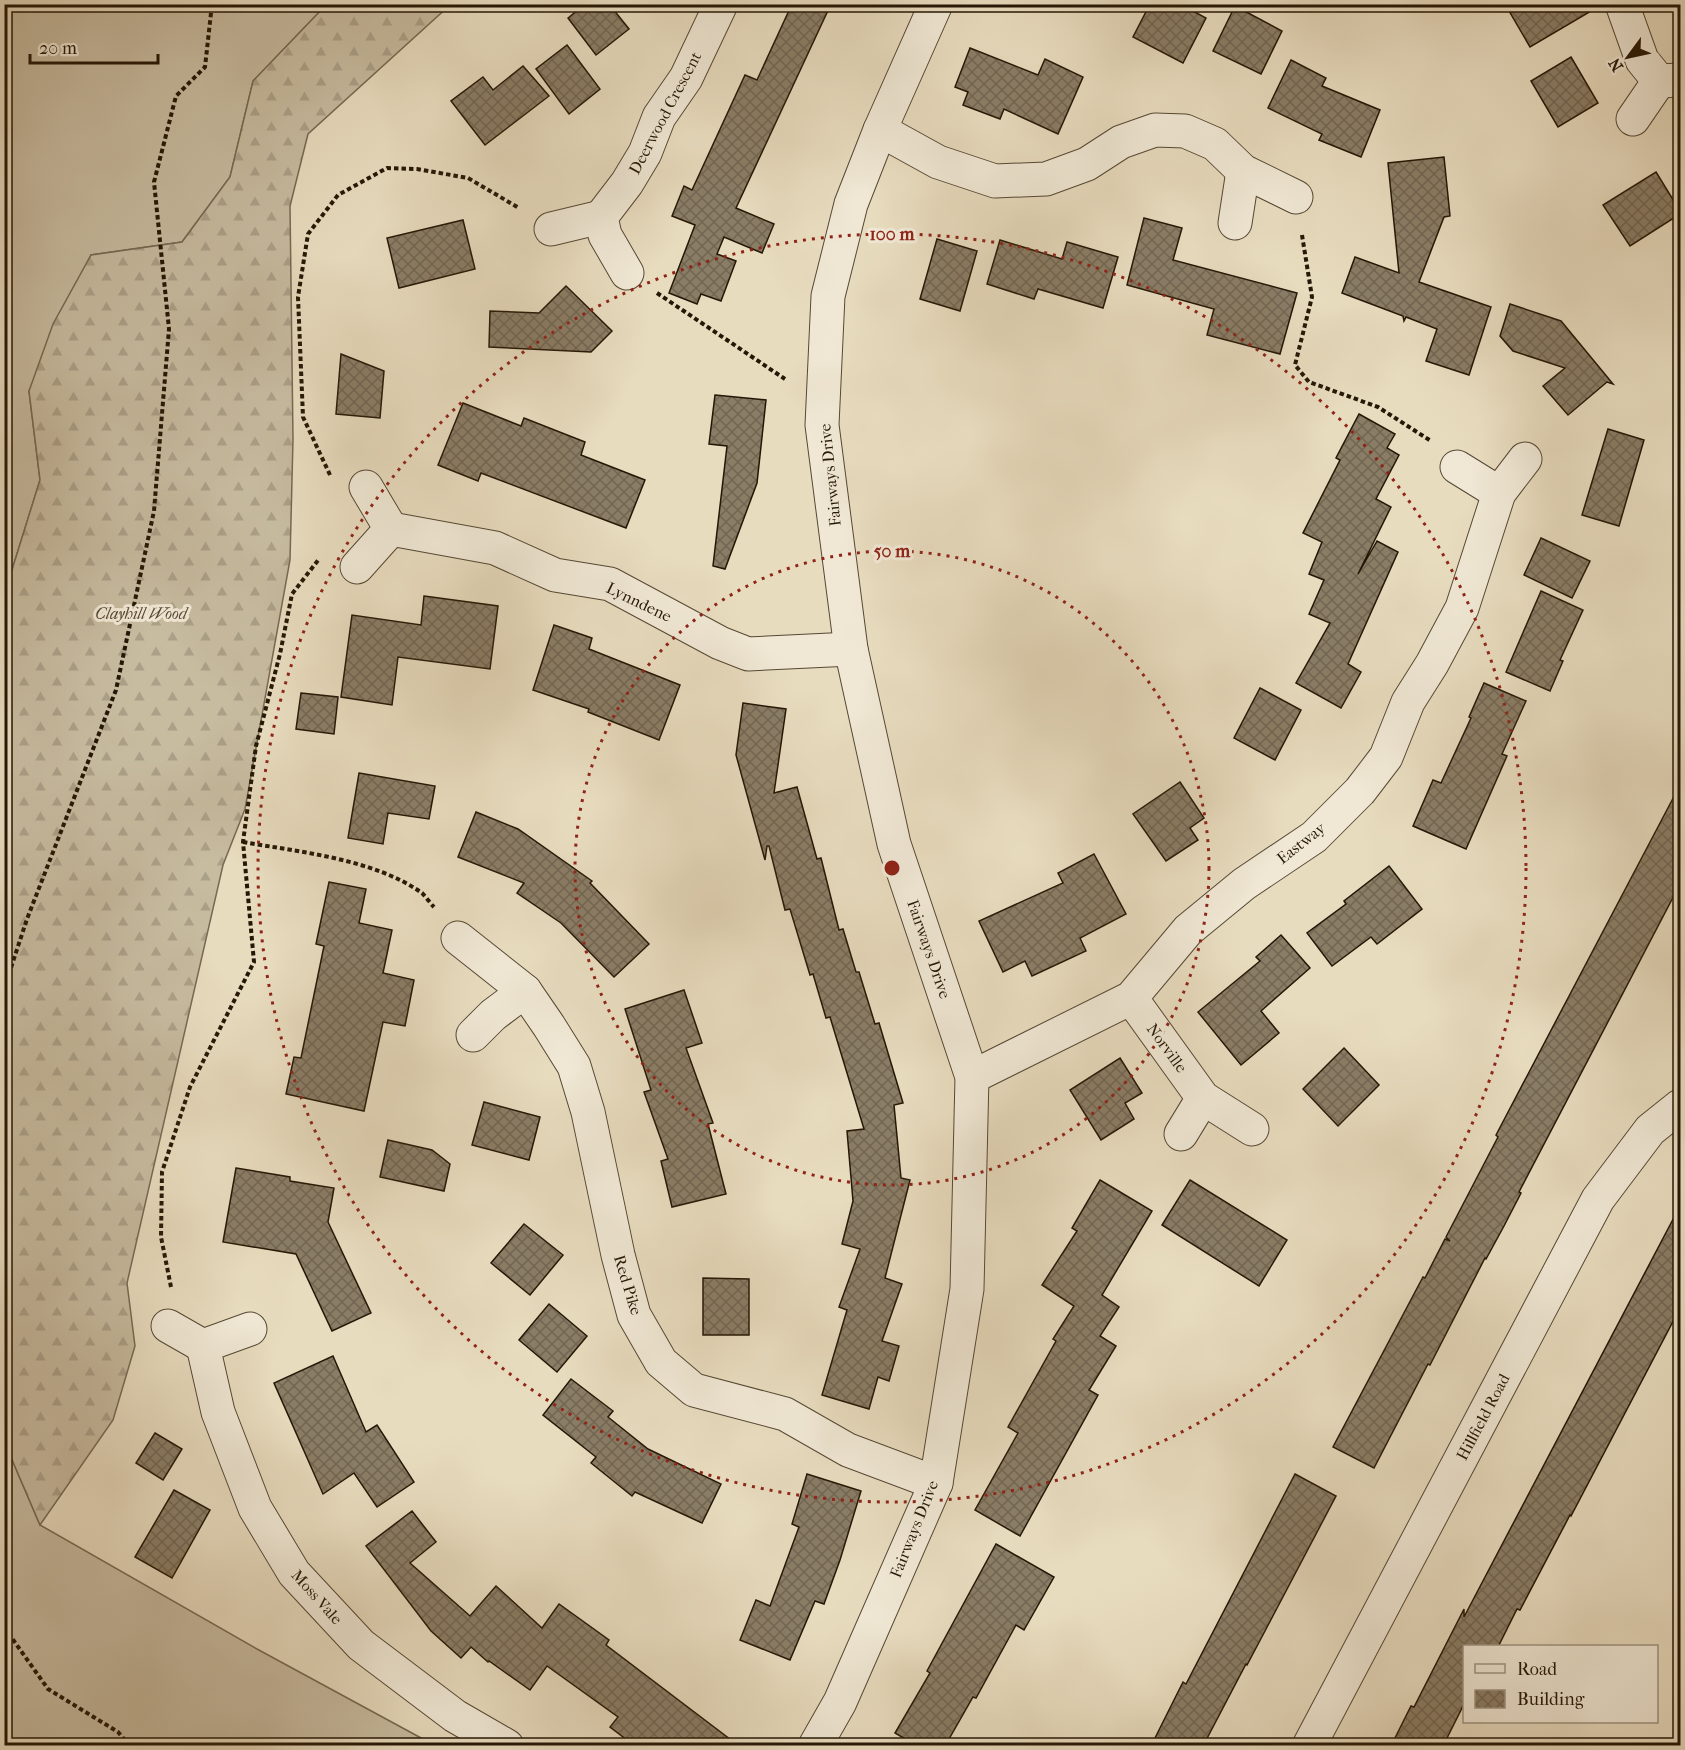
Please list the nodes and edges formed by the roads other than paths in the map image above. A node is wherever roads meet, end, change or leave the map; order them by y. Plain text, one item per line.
1 (722, 4) edge
2 (936, 4) edge
3 (1622, 4) edge
4 (1670, 81) edge
5 (1633, 119) dead end
6 (880, 130) junction
7 (1244, 171) junction
8 (1296, 197) road end
9 (601, 217) junction
10 (1234, 224) dead end
11 (551, 229) road end
12 (627, 273) road end
13 (1525, 459) dead end
14 (1457, 467) road end
15 (366, 487) dead end
16 (1499, 493) junction
17 (391, 530) junction
18 (357, 567) dead end
19 (851, 649) junction
20 (459, 938) road end
21 (525, 991) junction
22 (1131, 998) junction
23 (473, 1035) dead end
24 (972, 1077) junction
25 (1203, 1098) junction
26 (1680, 1106) edge
27 (1252, 1130) dead end
28 (1181, 1134) dead end
29 (168, 1326) road end
30 (250, 1329) dead end
31 (203, 1346) junction
32 (936, 1483) junction
33 (507, 1746) edge
34 (815, 1746) edge
35 (1309, 1746) edge

1 - 9 street, Deerwood Crescent
2 - 6 street, Fairways Drive
3 - 4 street
4 - 5 street
6 - 7 street
6 - 19 street, Fairways Drive
7 - 8 street
7 - 10 street
9 - 11 street
9 - 12 street
13 - 16 street, Eastway
14 - 16 street
15 - 17 street
16 - 22 street, Eastway
17 - 18 street
17 - 19 street, Lynndene
19 - 24 street, Fairways Drive
20 - 21 street, Red Pike
21 - 23 street
21 - 32 street, Red Pike
22 - 24 street, Eastway
22 - 25 street, Norville
24 - 32 street, Fairways Drive
25 - 27 street, Norville
25 - 28 street
26 - 35 street, Hillfield Road
29 - 31 street
30 - 31 street
31 - 33 street, Moss Vale
32 - 34 street, Fairways Drive

